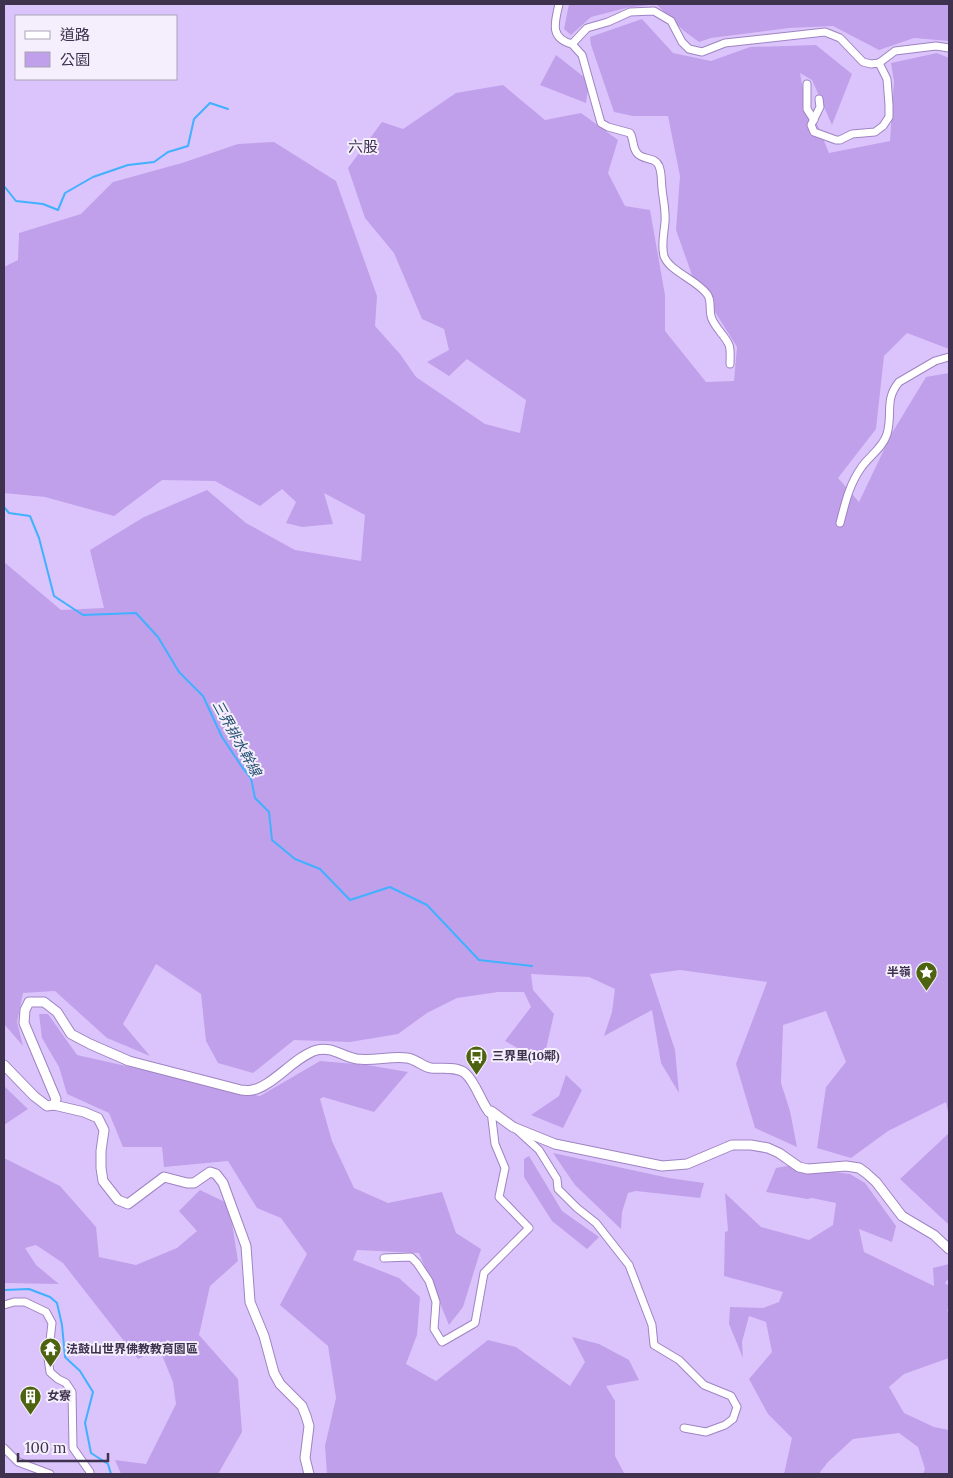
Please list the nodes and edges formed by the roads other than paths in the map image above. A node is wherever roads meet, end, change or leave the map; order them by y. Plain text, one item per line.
1 (559, 4) edge
2 (572, 44) junction
3 (949, 48) edge
4 (879, 63) junction
5 (807, 84) dead end
6 (819, 99) dead end
7 (814, 120) junction
8 (949, 357) edge
9 (730, 364) dead end
10 (840, 523) dead end
11 (4, 1065) edge
12 (54, 1105) junction
13 (491, 1111) junction
14 (513, 1127) junction
15 (949, 1249) edge
16 (384, 1258) dead end
17 (4, 1305) edge
18 (684, 1428) dead end
19 (4, 1448) edge
20 (50, 1474) edge
21 (90, 1474) edge
22 (309, 1474) edge

1 - 2 street
2 - 4 street
2 - 9 street
3 - 4 street
4 - 7 street
5 - 7 street
6 - 7 street
8 - 10 street
11 - 12 street
12 - 13 street
12 - 22 street
13 - 14 street
13 - 16 street
14 - 15 street
14 - 18 street
17 - 21 street
19 - 20 street

